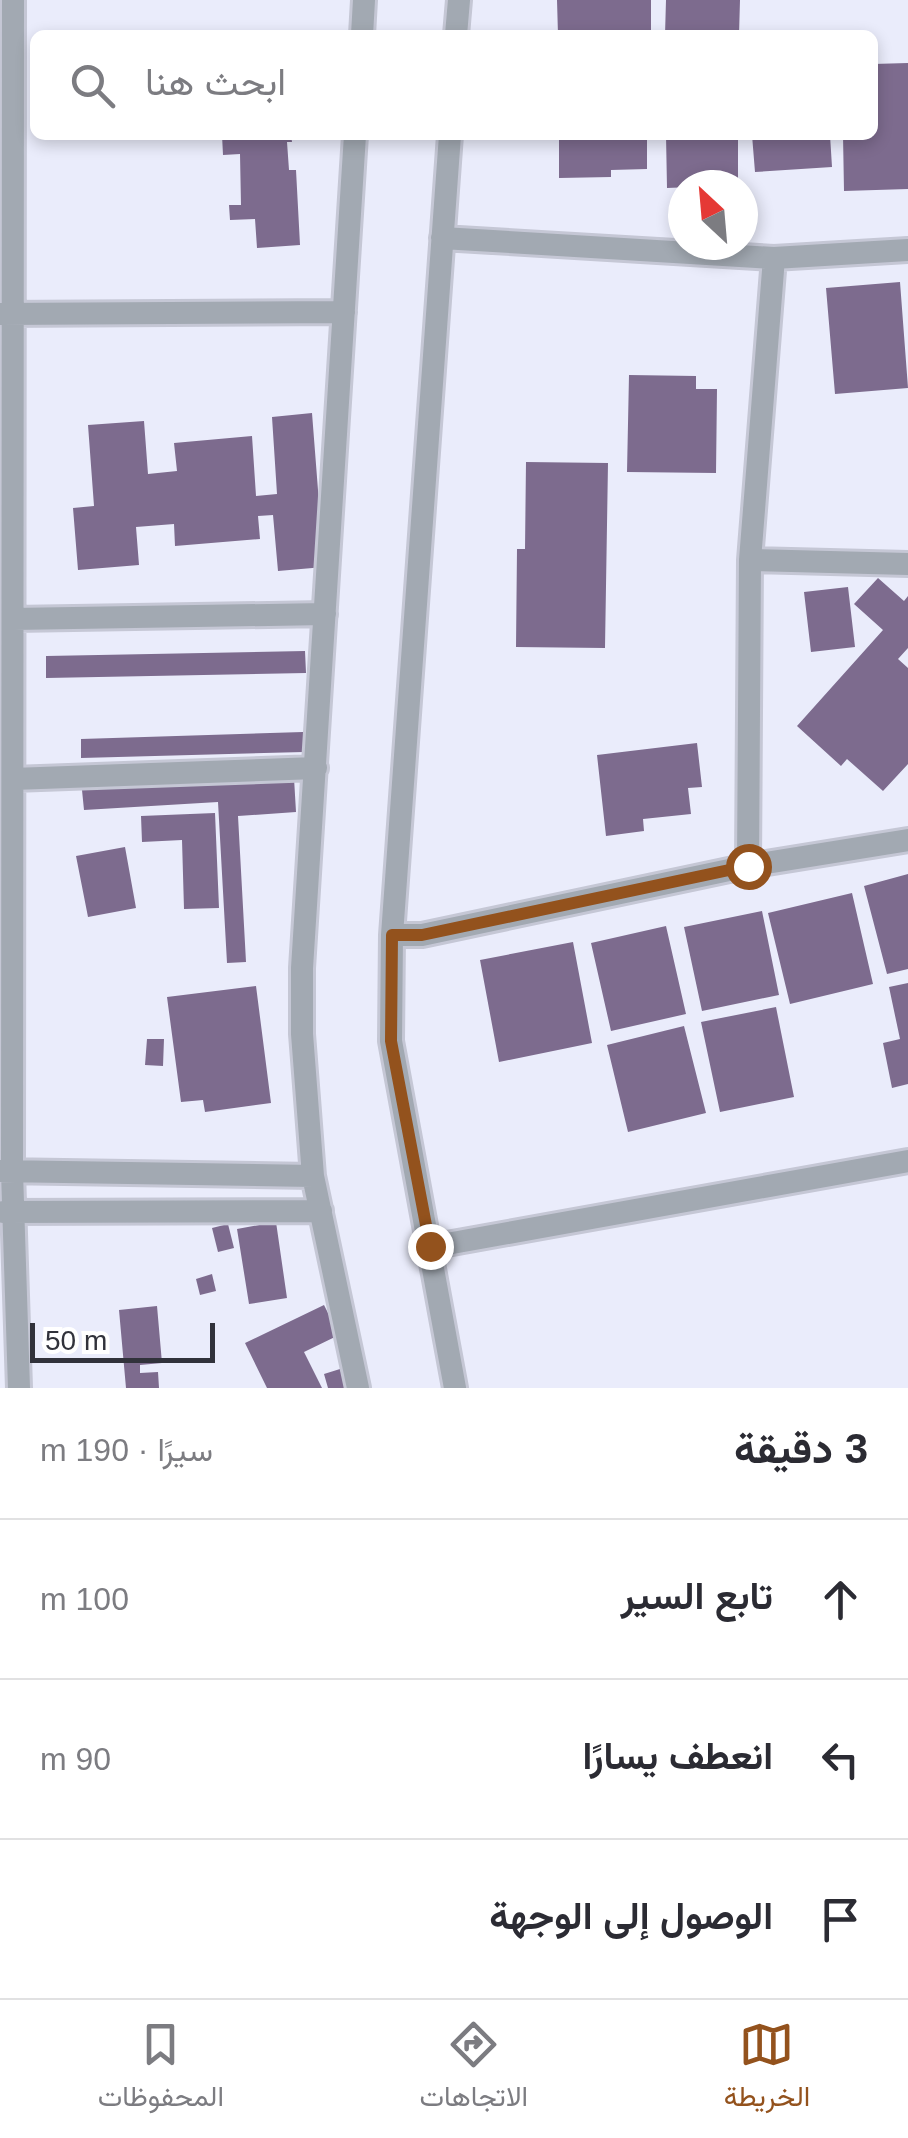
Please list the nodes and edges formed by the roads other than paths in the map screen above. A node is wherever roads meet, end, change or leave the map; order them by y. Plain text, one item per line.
1 (13, 0) edge
2 (364, 0) edge
3 (459, 0) edge
4 (362, 30) edge
5 (456, 30) edge
6 (356, 140) edge
7 (450, 140) edge
8 (442, 238) junction
9 (908, 250) edge
10 (774, 258) junction
11 (344, 312) junction
12 (7, 314) edge
13 (750, 560) junction
14 (908, 564) edge
15 (325, 614) junction
16 (13, 619) junction
17 (4, 714) edge
18 (316, 768) junction
19 (13, 779) junction
20 (908, 840) edge
21 (748, 866) junction
22 (392, 935) junction
23 (908, 1160) edge
24 (6, 1172) edge
25 (313, 1176) junction
26 (320, 1211) junction
27 (8, 1212) edge
28 (430, 1246) junction
29 (18, 1388) edge
30 (358, 1388) edge
31 (455, 1388) edge

1 - 12 street
2 - 4 street
3 - 5 street
6 - 11 street
7 - 8 street
8 - 10 street
8 - 22 street
9 - 10 street
10 - 13 street
11 - 12 street
11 - 15 street
12 - 16 street
13 - 14 street
13 - 21 street
15 - 16 street
15 - 18 street
16 - 17 street
17 - 19 street
18 - 19 street
18 - 25 street
19 - 24 street
20 - 21 street
21 - 22 street
22 - 28 street
23 - 28 street
24 - 25 street
24 - 27 street
25 - 26 street
26 - 27 street
26 - 30 street
27 - 29 street
28 - 31 street

